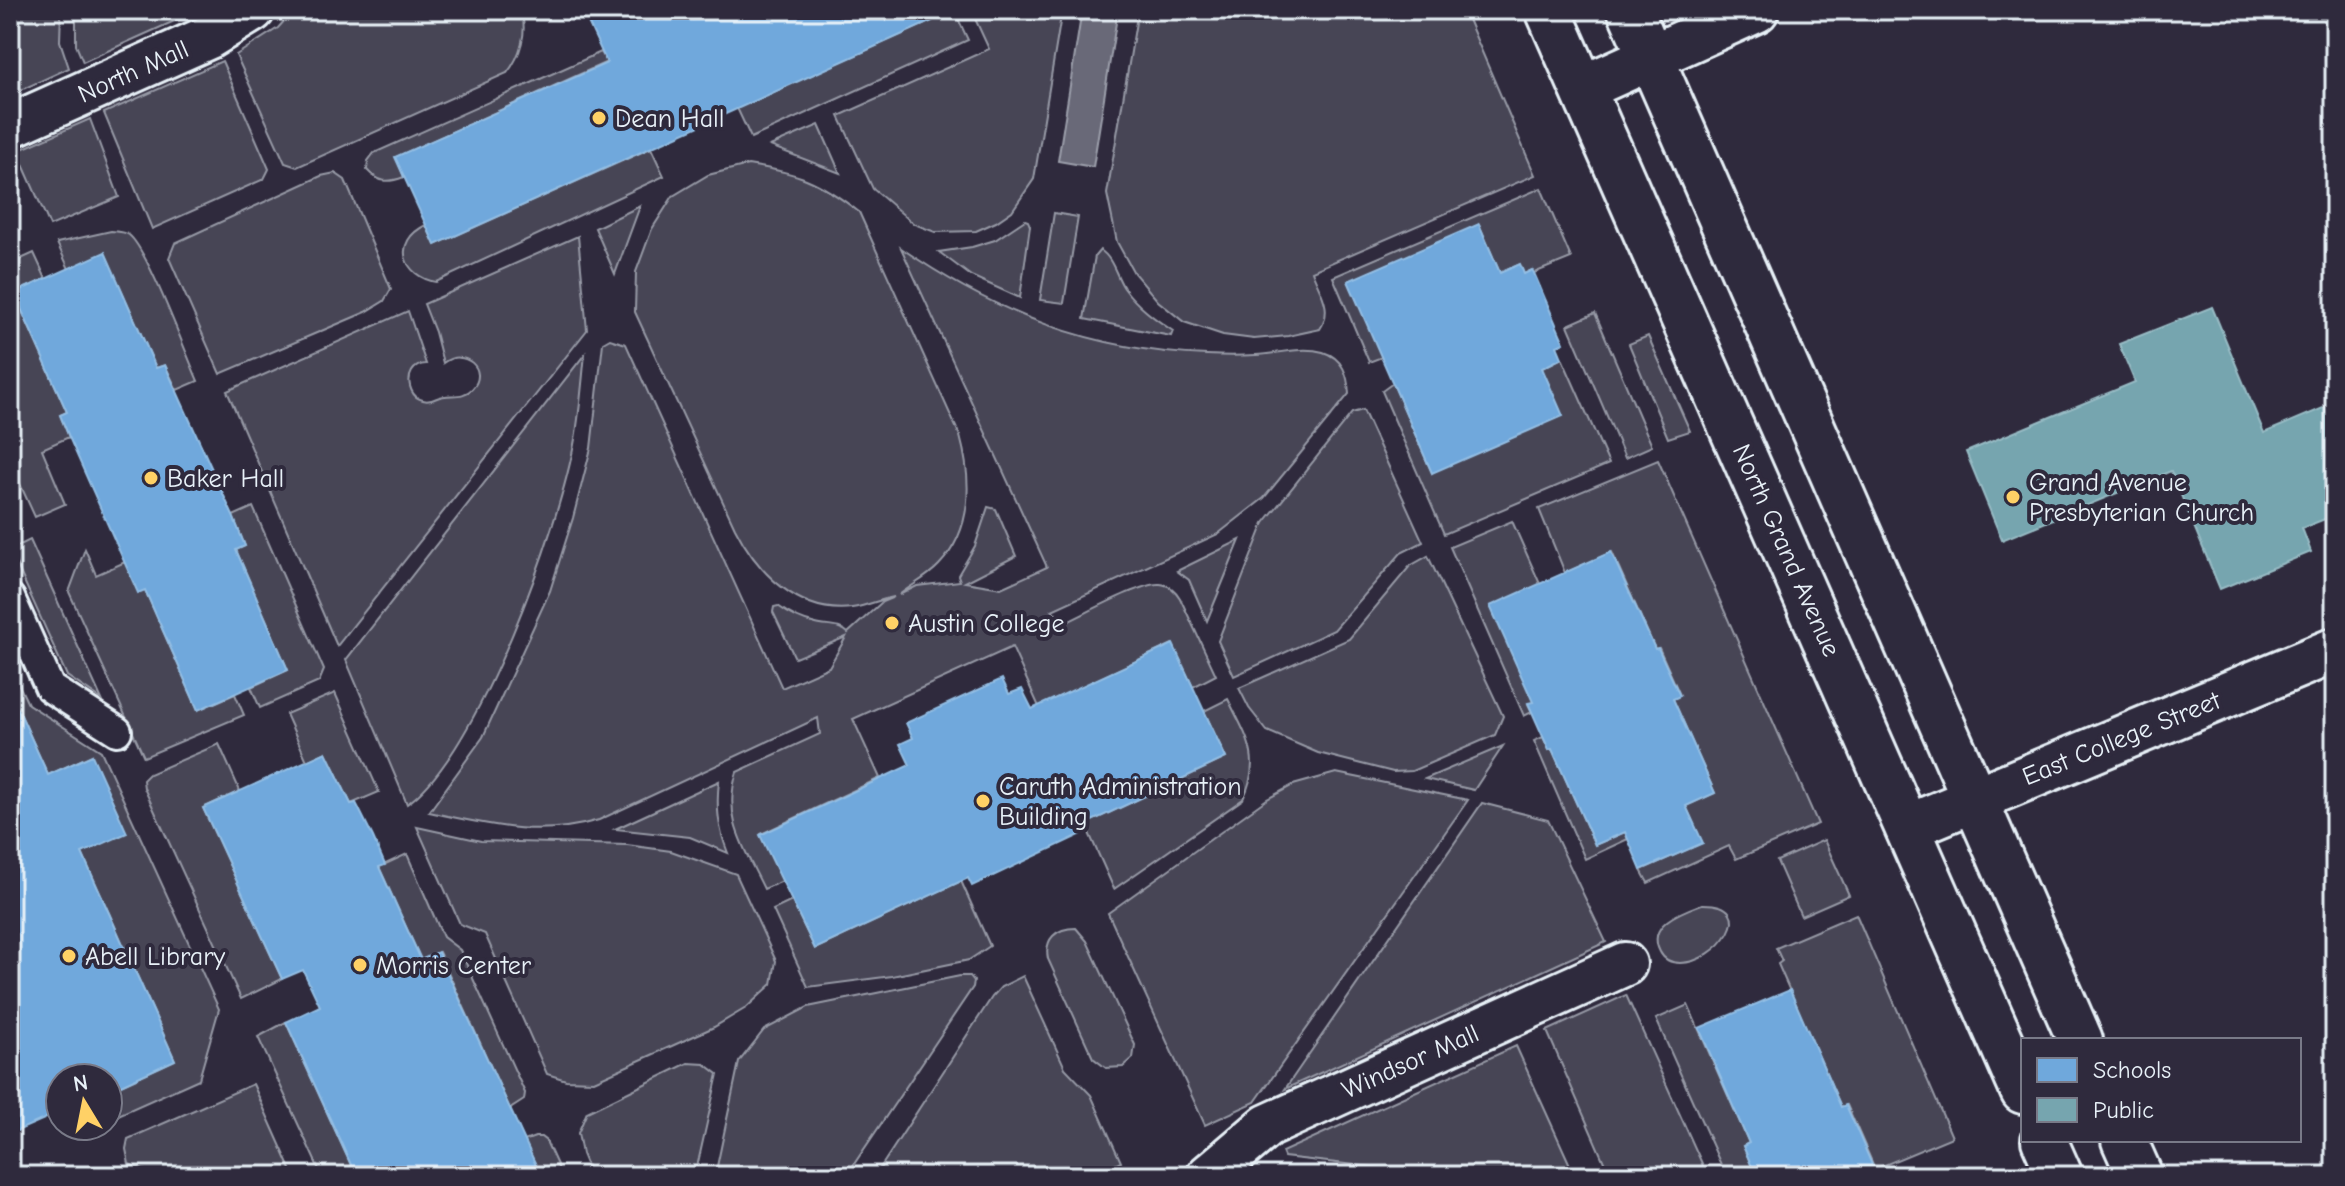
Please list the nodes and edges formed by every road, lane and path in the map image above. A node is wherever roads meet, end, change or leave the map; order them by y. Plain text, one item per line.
1 (253, 10) edge
2 (1548, 10) edge
3 (1630, 10) edge
4 (1756, 10) edge
5 (1650, 56) junction
6 (1583, 88) junction
7 (10, 126) edge
8 (10, 598) edge
9 (2335, 650) edge
10 (117, 731) dead end
11 (1974, 798) junction
12 (1908, 827) junction
13 (1625, 964) dead end
14 (2079, 1038) edge
15 (2021, 1086) edge
16 (2045, 1142) edge
17 (2125, 1142) edge
18 (1208, 1176) edge
19 (2060, 1176) edge
20 (2140, 1176) edge

1 - 7 street, North Mall
2 - 6 main road, North Grand Avenue
3 - 5 main road
4 - 5 main road
5 - 6 main road
5 - 11 main road
6 - 12 main road, North Grand Avenue
8 - 10 lane
9 - 11 main road, East College Street
11 - 12 main road, East College Street
11 - 14 main road
12 - 15 main road, North Grand Avenue
13 - 18 street, Windsor Mall
16 - 19 main road
17 - 20 main road

